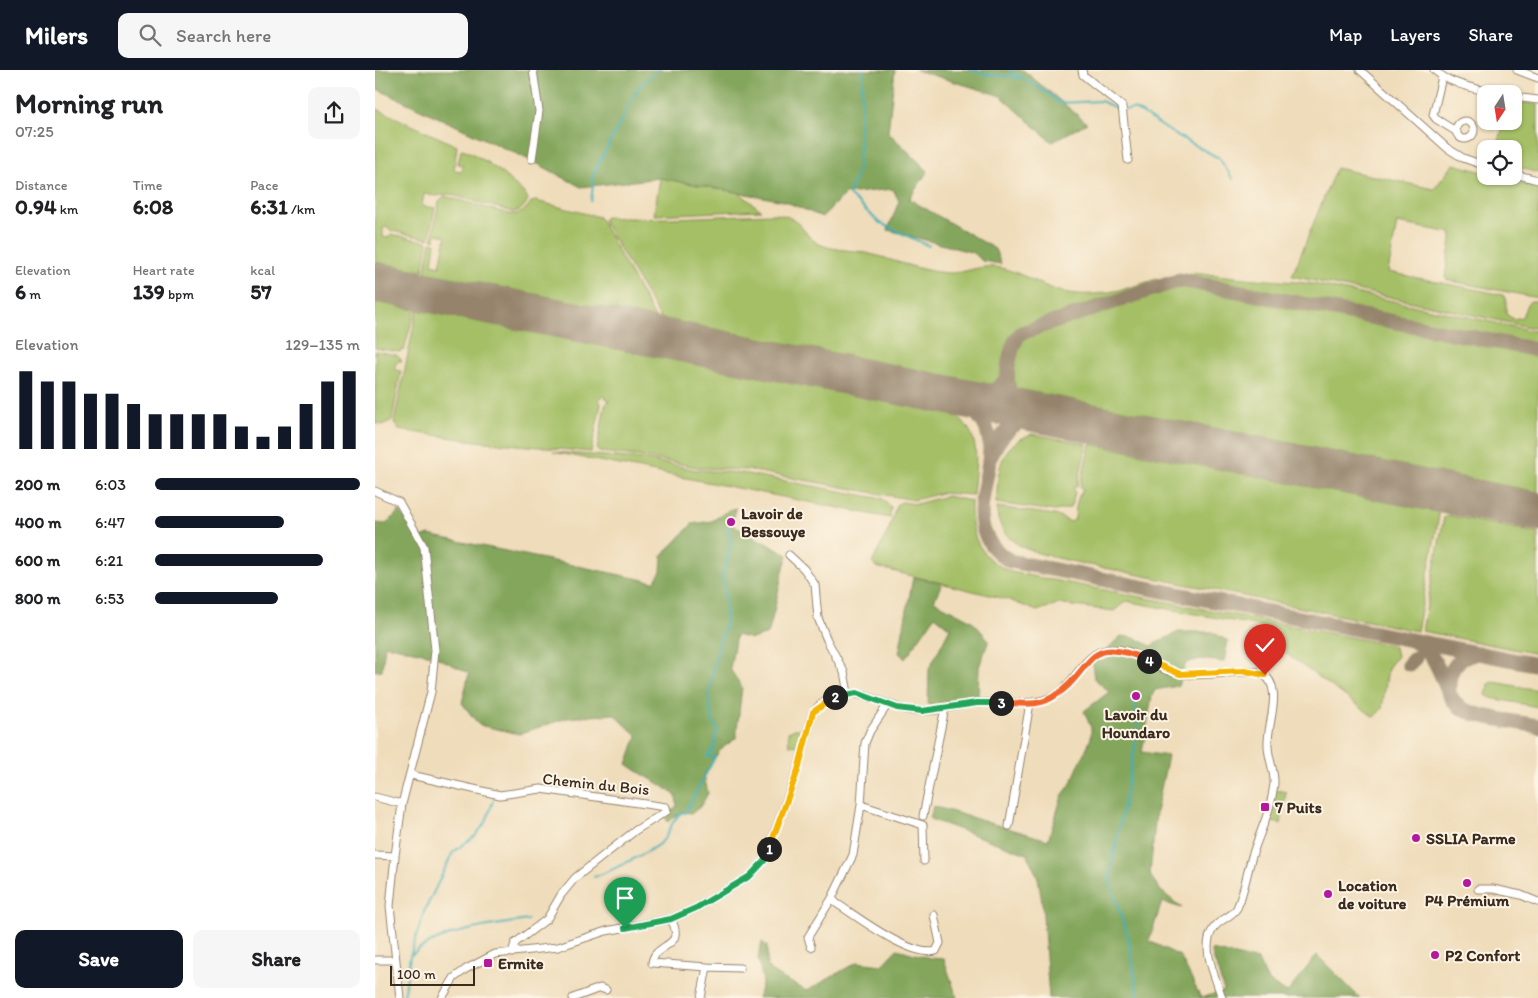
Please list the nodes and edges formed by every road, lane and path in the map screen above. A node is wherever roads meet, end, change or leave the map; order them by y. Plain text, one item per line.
1 (533, 70) edge
2 (1083, 70) edge
3 (1360, 70) edge
4 (1434, 70) edge
5 (1517, 70) edge
6 (1442, 77) junction
7 (1538, 78) edge
8 (1477, 87) edge
9 (1523, 98) edge
10 (1538, 100) edge
11 (1457, 132) dead end
12 (532, 159) dead end
13 (1128, 160) dead end
14 (1477, 163) edge
15 (1522, 176) edge
16 (1538, 180) edge
17 (375, 491) edge
18 (789, 555) dead end
19 (848, 693) junction
20 (1030, 703) junction
21 (888, 704) junction
22 (945, 708) junction
23 (411, 775) junction
24 (375, 797) edge
25 (402, 804) junction
26 (861, 805) junction
27 (923, 816) dead end
28 (1009, 826) dead end
29 (375, 855) edge
30 (395, 856) junction
31 (924, 861) dead end
32 (1478, 889) dead end
33 (832, 898) junction
34 (1538, 902) edge
35 (934, 915) dead end
36 (671, 919) junction
37 (811, 947) dead end
38 (512, 953) junction
39 (375, 960) edge
40 (396, 960) junction
41 (707, 966) junction
42 (740, 968) dead end
43 (606, 990) dead end
44 (400, 998) edge
45 (442, 998) edge
46 (573, 998) edge
47 (701, 998) edge
48 (1222, 998) edge

1 - 12 street
2 - 13 street
3 - 14 street
4 - 6 street
5 - 7 street
6 - 8 street
6 - 11 street
9 - 10 street
15 - 16 street
17 - 23 street
18 - 19 street
19 - 21 street
19 - 36 street
20 - 22 street
20 - 28 street
20 - 48 street
21 - 22 street
21 - 26 street
22 - 27 street
23 - 25 street
23 - 38 street, Chemin du Bois
24 - 25 street
25 - 30 street
26 - 31 street
26 - 33 street
29 - 30 street
30 - 40 street
32 - 34 street
33 - 35 street
33 - 37 street
36 - 38 street
36 - 41 street
38 - 45 street
39 - 40 street
40 - 44 street
41 - 42 street
41 - 47 street
43 - 46 street

